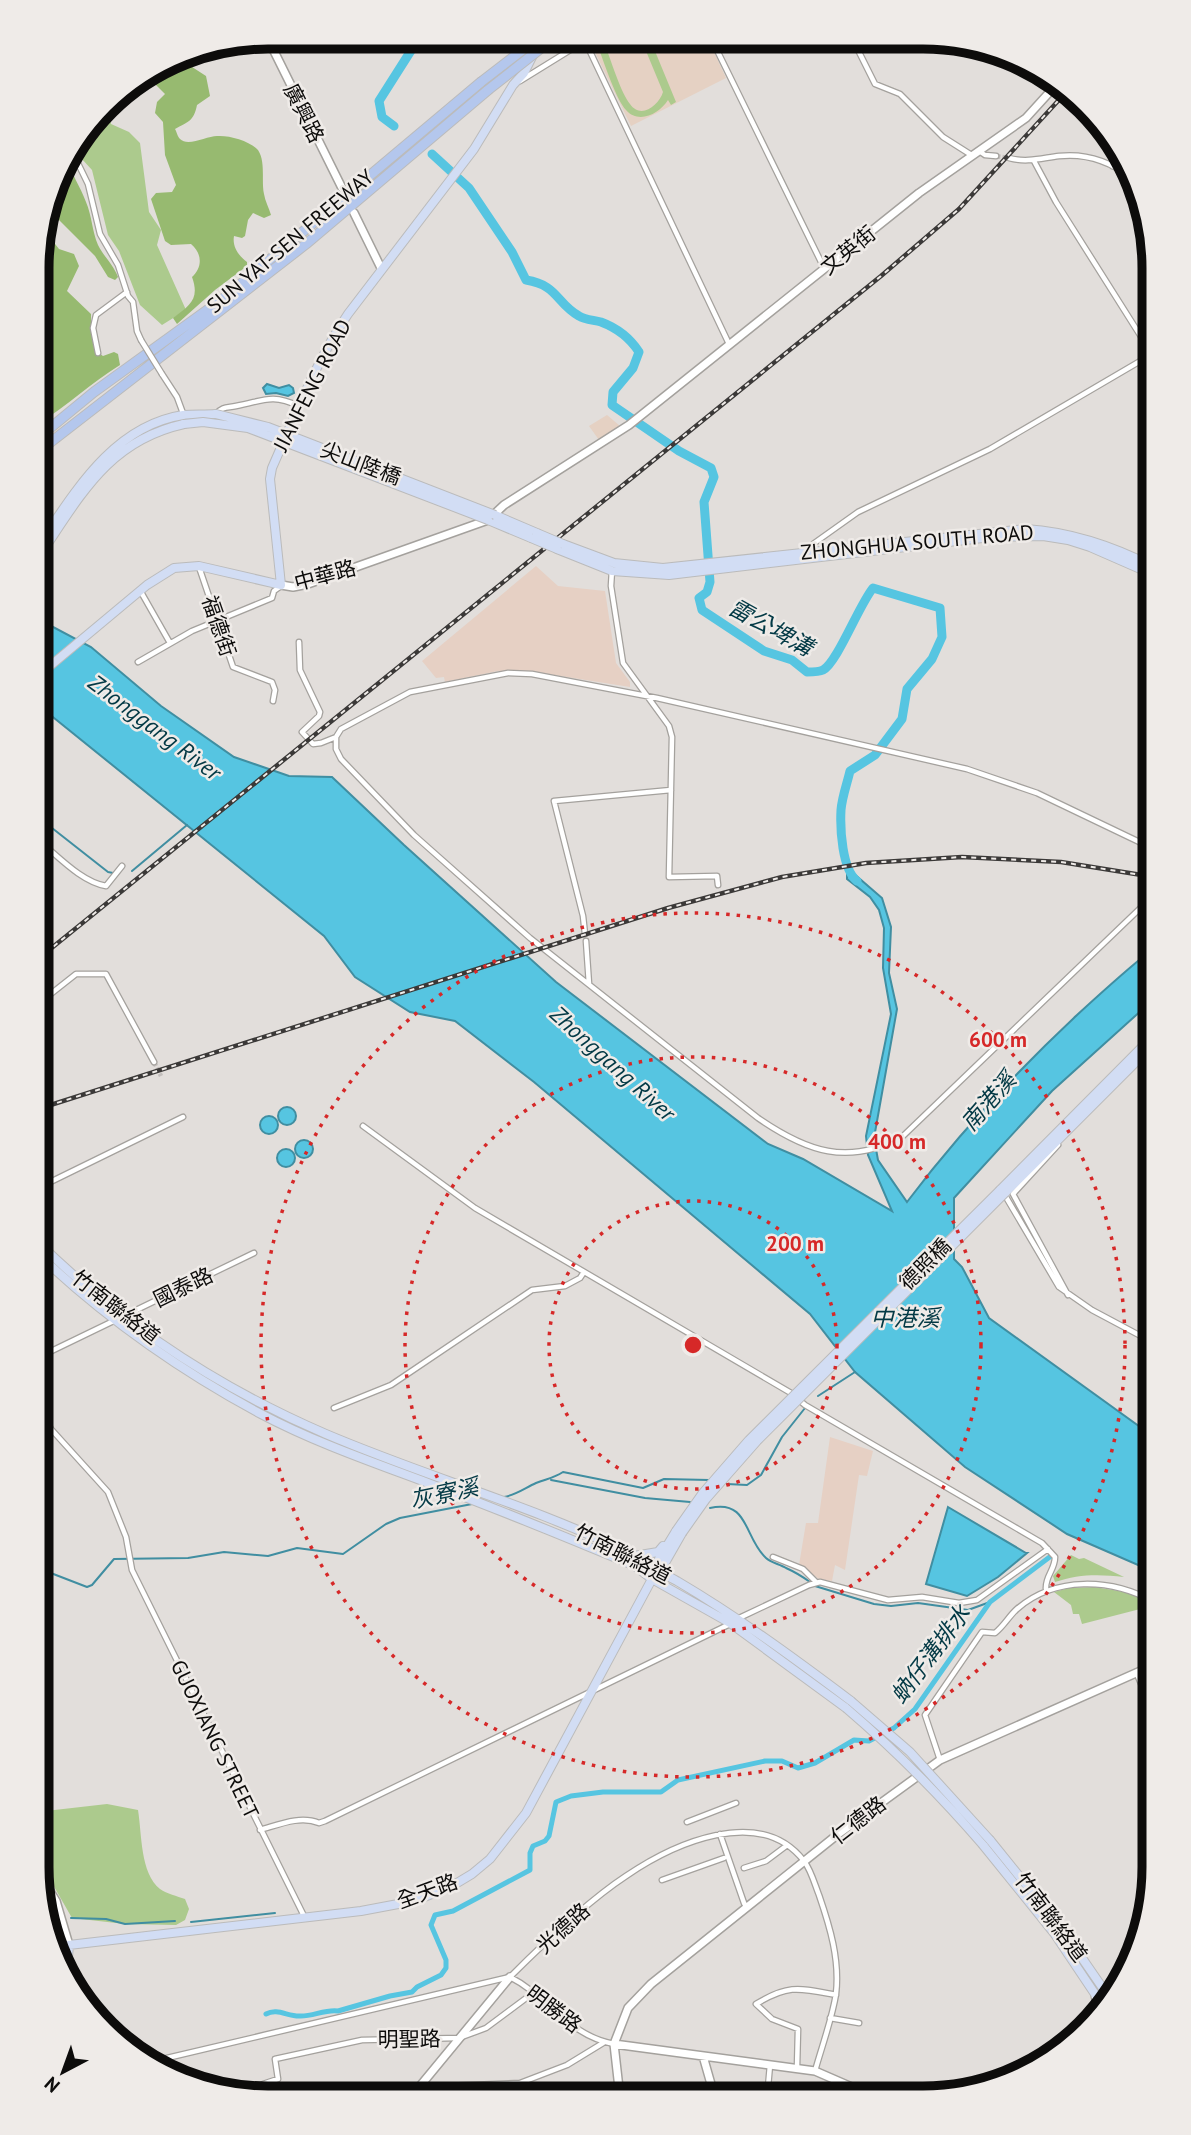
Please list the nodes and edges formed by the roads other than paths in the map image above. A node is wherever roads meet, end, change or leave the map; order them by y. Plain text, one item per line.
1 (273, 49) edge
2 (530, 49) edge
3 (537, 49) edge
4 (572, 49) edge
5 (591, 49) edge
6 (717, 49) edge
7 (858, 49) edge
8 (513, 85) junction
9 (484, 86) junction
10 (1051, 90) edge
11 (976, 153) junction
12 (996, 156) tunnel mouth
13 (1009, 158) tunnel mouth
14 (77, 161) edge
15 (1034, 161) junction
16 (1114, 163) edge
17 (1112, 166) junction
18 (1118, 170) edge
19 (342, 188) dead end
20 (354, 213) dead end
21 (381, 268) junction
22 (825, 269) junction
23 (127, 292) junction
24 (1142, 337) edge
25 (729, 344) junction
26 (98, 353) dead end
27 (1142, 360) edge
28 (300, 406) junction
29 (216, 414) junction
30 (184, 419) junction
31 (49, 429) edge
32 (49, 443) edge
33 (77, 496) junction
34 (491, 517) junction
35 (49, 532) edge
36 (49, 541) edge
37 (814, 554) junction
38 (1140, 564) edge
39 (198, 566) junction
40 (613, 567) junction
41 (281, 585) junction
42 (140, 591) junction
43 (216, 621) junction
44 (299, 642) dead end
45 (170, 643) junction
46 (138, 662) dead end
47 (49, 667) edge
48 (646, 696) junction
49 (273, 701) dead end
50 (336, 737) junction
51 (671, 790) junction
52 (1142, 843) edge
53 (49, 849) edge
54 (122, 866) dead end
55 (718, 885) dead end
56 (1142, 907) edge
57 (585, 934) dead end
58 (586, 941) dead end
59 (589, 984) junction
60 (49, 995) edge
61 (1142, 1048) edge
62 (1142, 1058) edge
63 (154, 1062) tunnel mouth
64 (183, 1117) dead end
65 (363, 1126) dead end
66 (49, 1183) edge
67 (1006, 1192) junction
68 (49, 1251) edge
69 (254, 1253) dead end
70 (49, 1264) edge
71 (584, 1272) junction
72 (1061, 1285) junction
73 (123, 1316) junction
74 (112, 1320) junction
75 (1142, 1336) edge
76 (49, 1352) edge
77 (334, 1408) dead end
78 (49, 1425) edge
79 (458, 1490) junction
80 (512, 1509) junction
81 (679, 1532) junction
82 (1050, 1550) junction
83 (634, 1556) junction
84 (773, 1558) dead end
85 (657, 1570) junction
86 (652, 1579) junction
87 (814, 1583) junction
88 (1046, 1589) junction
89 (1142, 1595) edge
90 (959, 1603) junction
91 (955, 1611) dead end
92 (734, 1621) junction
93 (1142, 1670) edge
94 (1136, 1672) junction
95 (1142, 1686) edge
96 (592, 1690) junction
97 (940, 1760) junction
98 (736, 1803) dead end
99 (687, 1822) dead end
100 (260, 1830) junction
101 (720, 1834) junction
102 (987, 1842) junction
103 (786, 1846) junction
104 (723, 1858) dead end
105 (804, 1862) junction
106 (744, 1868) dead end
107 (662, 1880) dead end
108 (50, 1892) edge
109 (747, 1908) junction
110 (304, 1917) junction
111 (69, 1945) junction
112 (68, 1955) edge
113 (510, 1977) junction
114 (1104, 1990) edge
115 (533, 1993) junction
116 (1094, 1993) junction
117 (836, 1995) junction
118 (1098, 1999) edge
119 (1096, 2002) edge
120 (830, 2018) junction
121 (859, 2023) dead end
122 (459, 2038) junction
123 (604, 2042) junction
124 (614, 2044) junction
125 (703, 2056) junction
126 (162, 2059) edge
127 (770, 2065) junction
128 (797, 2068) junction
129 (815, 2071) junction
130 (263, 2084) dead end
131 (420, 2086) edge
132 (444, 2086) edge
133 (619, 2086) edge
134 (711, 2086) edge
135 (768, 2086) edge
136 (849, 2086) edge

1 - 19 street, 廣興路
2 - 9 highway, SUN YAT-SEN FREEWAY, bridge
3 - 8 main road
4 - 8 street
5 - 25 street
6 - 22 street
7 - 11 street
8 - 21 main road, JIANFENG ROAD
9 - 31 highway, SUN YAT-SEN FREEWAY
9 - 32 highway, SUN YAT-SEN FREEWAY
10 - 11 street, 文英街
11 - 12 street
11 - 22 street, 文英街
13 - 15 street
14 - 23 street
15 - 17 street
15 - 24 street
16 - 17 street
17 - 18 street
20 - 21 street
21 - 28 main road, JIANFENG ROAD
22 - 25 street, 文英街
23 - 26 street
23 - 30 street, bridge
25 - 34 street, 文英街
27 - 37 street
28 - 29 street
28 - 41 main road, JIANFENG ROAD
29 - 30 main road, 尖山陸橋
29 - 34 main road, 尖山陸橋, bridge
30 - 33 main road
30 - 34 main road, 尖山陸橋, bridge
33 - 35 main road
33 - 36 main road
34 - 40 main road, bridge
34 - 41 street, 中華路
37 - 38 main road, ZHONGHUA SOUTH ROAD
37 - 40 main road, ZHONGHUA SOUTH ROAD
39 - 41 main road, 中華路
39 - 42 main road, 中華路
39 - 43 street, 福德街
40 - 48 street
41 - 43 street
42 - 45 street
42 - 47 main road, 中華路
43 - 45 street
43 - 49 street, 福德街
44 - 50 street
45 - 46 street
48 - 50 street
48 - 51 street
48 - 52 street
50 - 59 street
51 - 55 street
51 - 57 street
53 - 54 street
56 - 59 street
58 - 59 street
60 - 63 street
61 - 67 main road, 德照橋
62 - 67 main road, 德照橋
64 - 66 street
65 - 71 street
67 - 72 street
67 - 72 street
67 - 81 main road, 德照橋, bridge
68 - 73 main road, 竹南聯絡道
69 - 73 street, 國泰路
70 - 74 main road, 竹南聯絡道
71 - 77 street
71 - 82 street
72 - 75 street
73 - 74 street, 國泰路
73 - 79 main road, 竹南聯絡道
74 - 76 street, 國泰路
74 - 79 main road, 竹南聯絡道
78 - 100 street, GUOXIANG STREET
79 - 80 main road, 竹南聯絡道
80 - 83 main road, 竹南聯絡道
80 - 86 main road, 竹南聯絡道
81 - 83 main road
81 - 85 main road, 全天路
82 - 88 street
82 - 90 street
83 - 85 main road, 竹南聯絡道
84 - 87 street
85 - 86 main road, 全天路
85 - 92 main road, 竹南聯絡道
86 - 92 main road, 竹南聯絡道
86 - 96 main road, 全天路
87 - 90 street
87 - 92 street
88 - 89 street
88 - 97 street
90 - 91 street
92 - 96 street
92 - 102 main road, 竹南聯絡道, bridge
93 - 94 street, 仁德路
94 - 95 street
94 - 97 street, 仁德路
96 - 100 street
96 - 110 main road, 全天路
97 - 105 street, 仁德路
98 - 99 street
100 - 110 street, GUOXIANG STREET
101 - 103 street, 光德路
101 - 109 street
101 - 113 street, 光德路
102 - 114 main road, 竹南聯絡道
102 - 116 main road, 竹南聯絡道
103 - 105 street, 光德路
103 - 106 street
104 - 107 street
105 - 109 street, 仁德路
105 - 117 street
108 - 111 street
109 - 124 street, 仁德路
110 - 111 main road, 全天路
111 - 112 main road
113 - 115 street, 明勝路
113 - 122 street, 光德路
113 - 126 street, 明勝路
115 - 122 street, 明聖路
115 - 123 street, 明勝路
116 - 118 main road, 竹南聯絡道
116 - 119 street
117 - 120 street
117 - 128 street
120 - 121 street
120 - 129 street
122 - 130 street, 明聖路
122 - 131 street, 光德路
123 - 124 street, 明勝路
123 - 132 street
124 - 125 street, 明勝路
124 - 133 street
125 - 127 street, 明勝路
125 - 134 street
127 - 128 street, 明勝路
127 - 135 street
128 - 129 street, 明勝路
129 - 136 street, 明勝路

